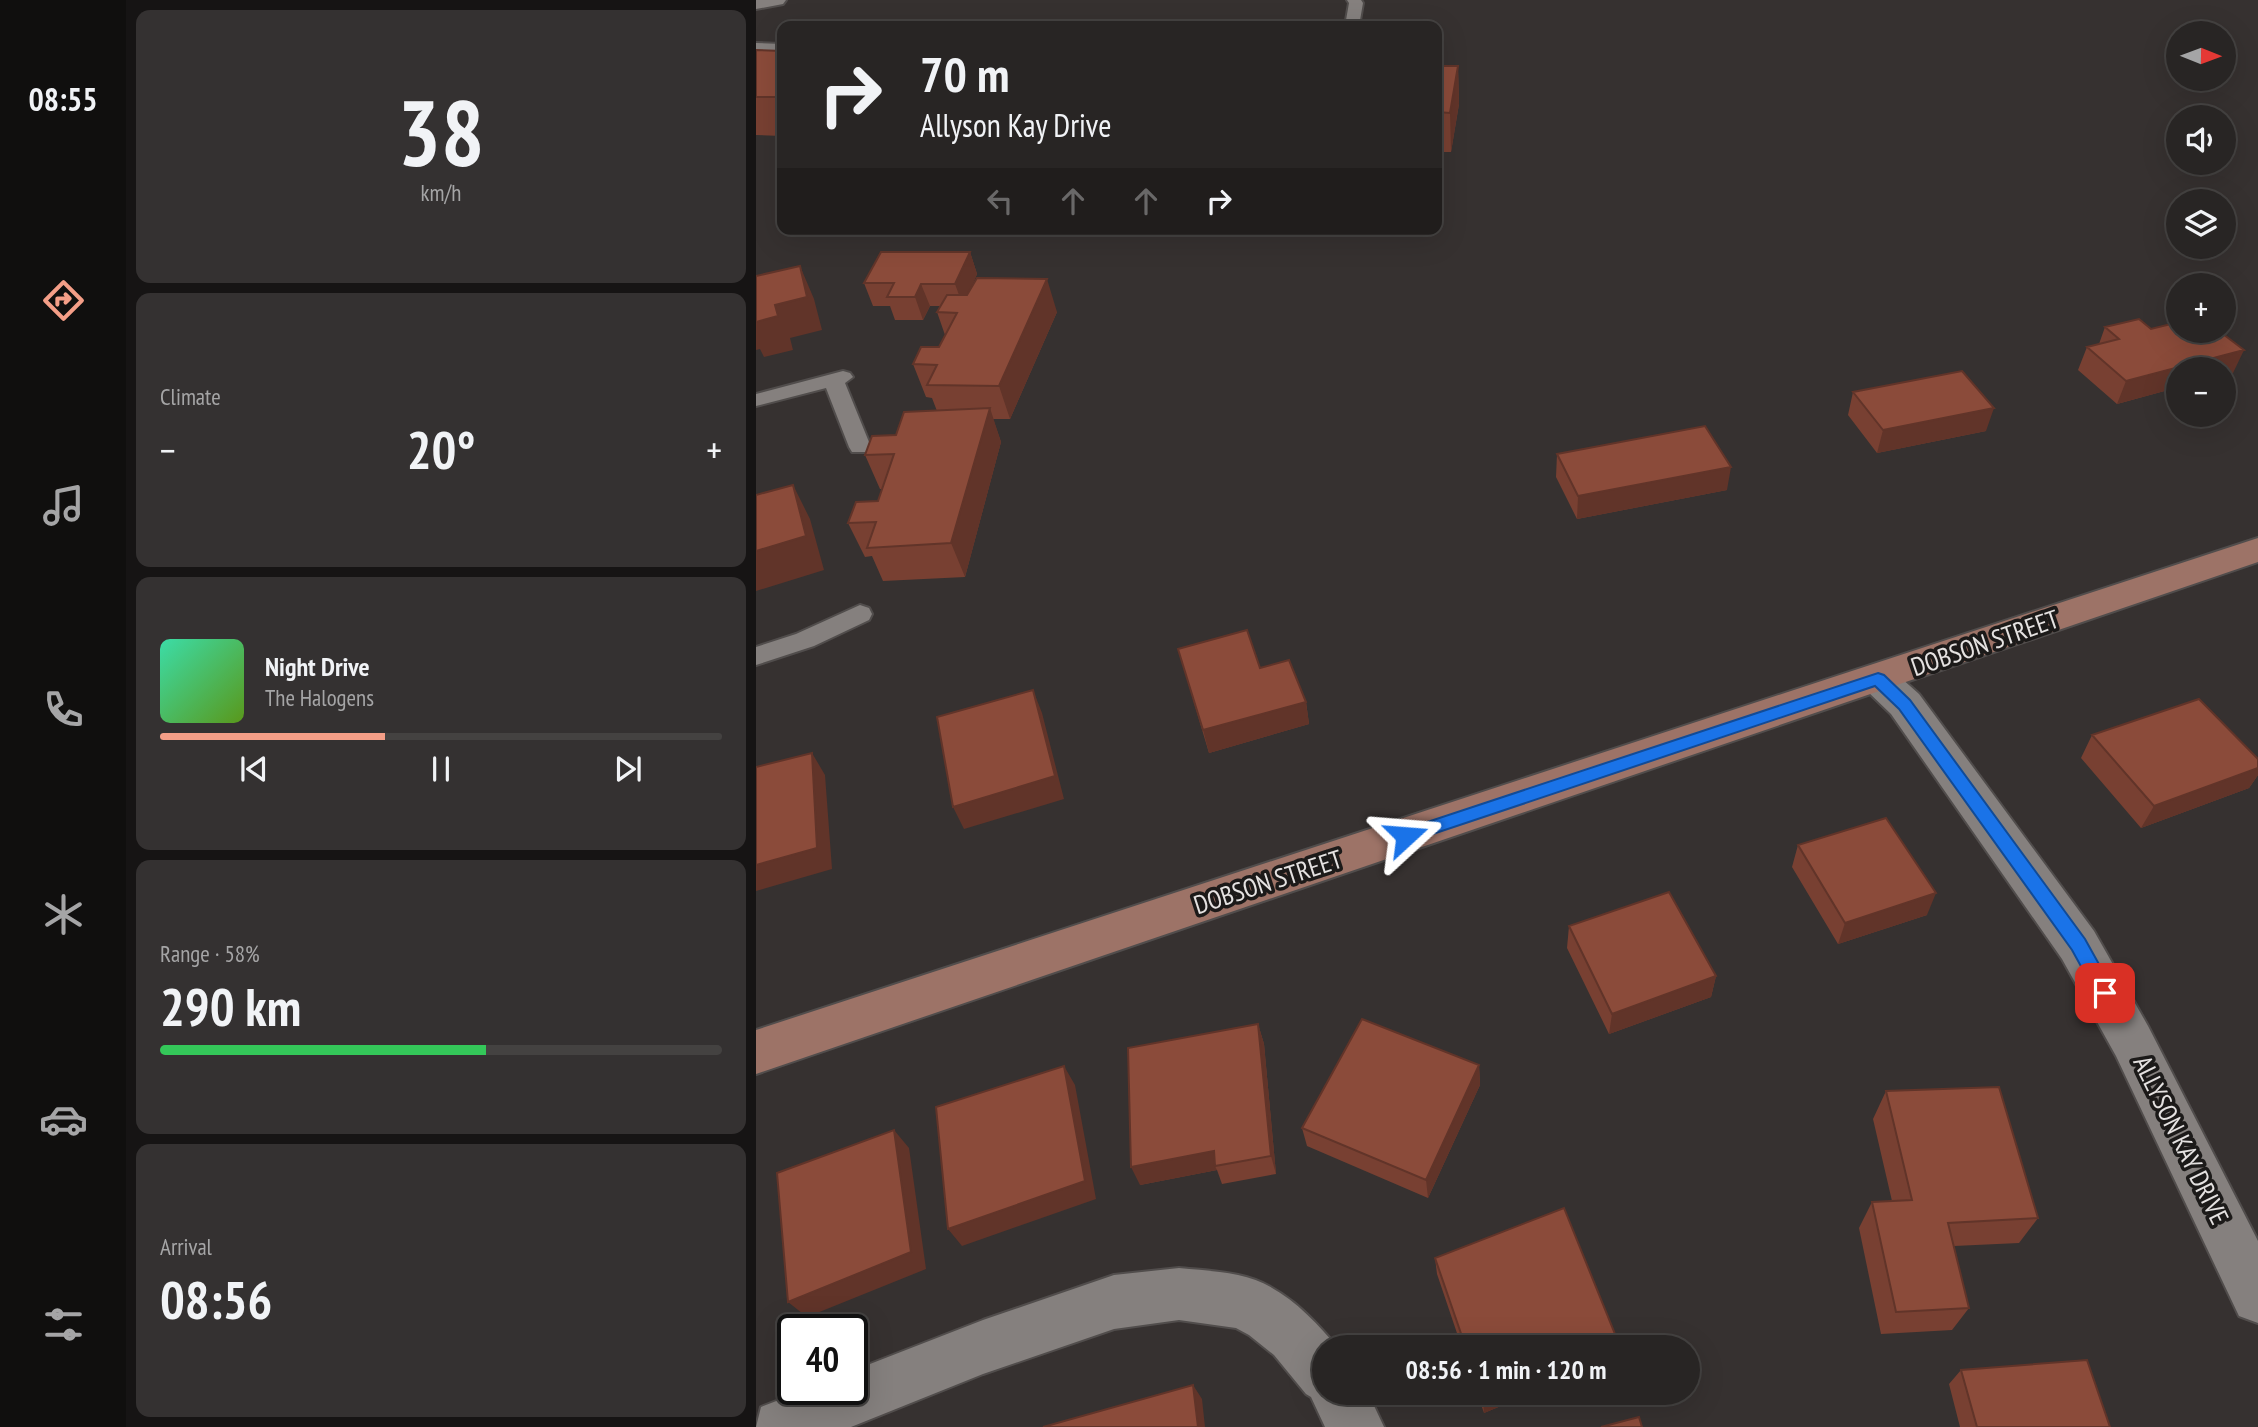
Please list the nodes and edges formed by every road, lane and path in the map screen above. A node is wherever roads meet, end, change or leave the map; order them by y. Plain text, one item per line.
1 (776, 0) edge
2 (1354, 0) edge
3 (756, 3) edge
4 (1353, 21) edge
5 (756, 48) edge
6 (777, 48) edge
7 (838, 378) joint
8 (756, 400) edge
9 (860, 447) dead end
10 (2258, 550) edge
11 (860, 614) dead end
12 (756, 656) edge
13 (1878, 679) junction
14 (756, 1052) edge
15 (2258, 1297) edge
16 (1312, 1359) edge
17 (1344, 1405) edge
18 (781, 1427) edge
19 (1356, 1427) edge

1 - 3 street
2 - 4 lane
5 - 6 lane
7 - 8 lane
7 - 9 lane
10 - 13 street, DOBSON STREET
11 - 12 lane
13 - 14 street, DOBSON STREET
13 - 15 street, ALLYSON KAY DRIVE
16 - 18 street
17 - 19 street

